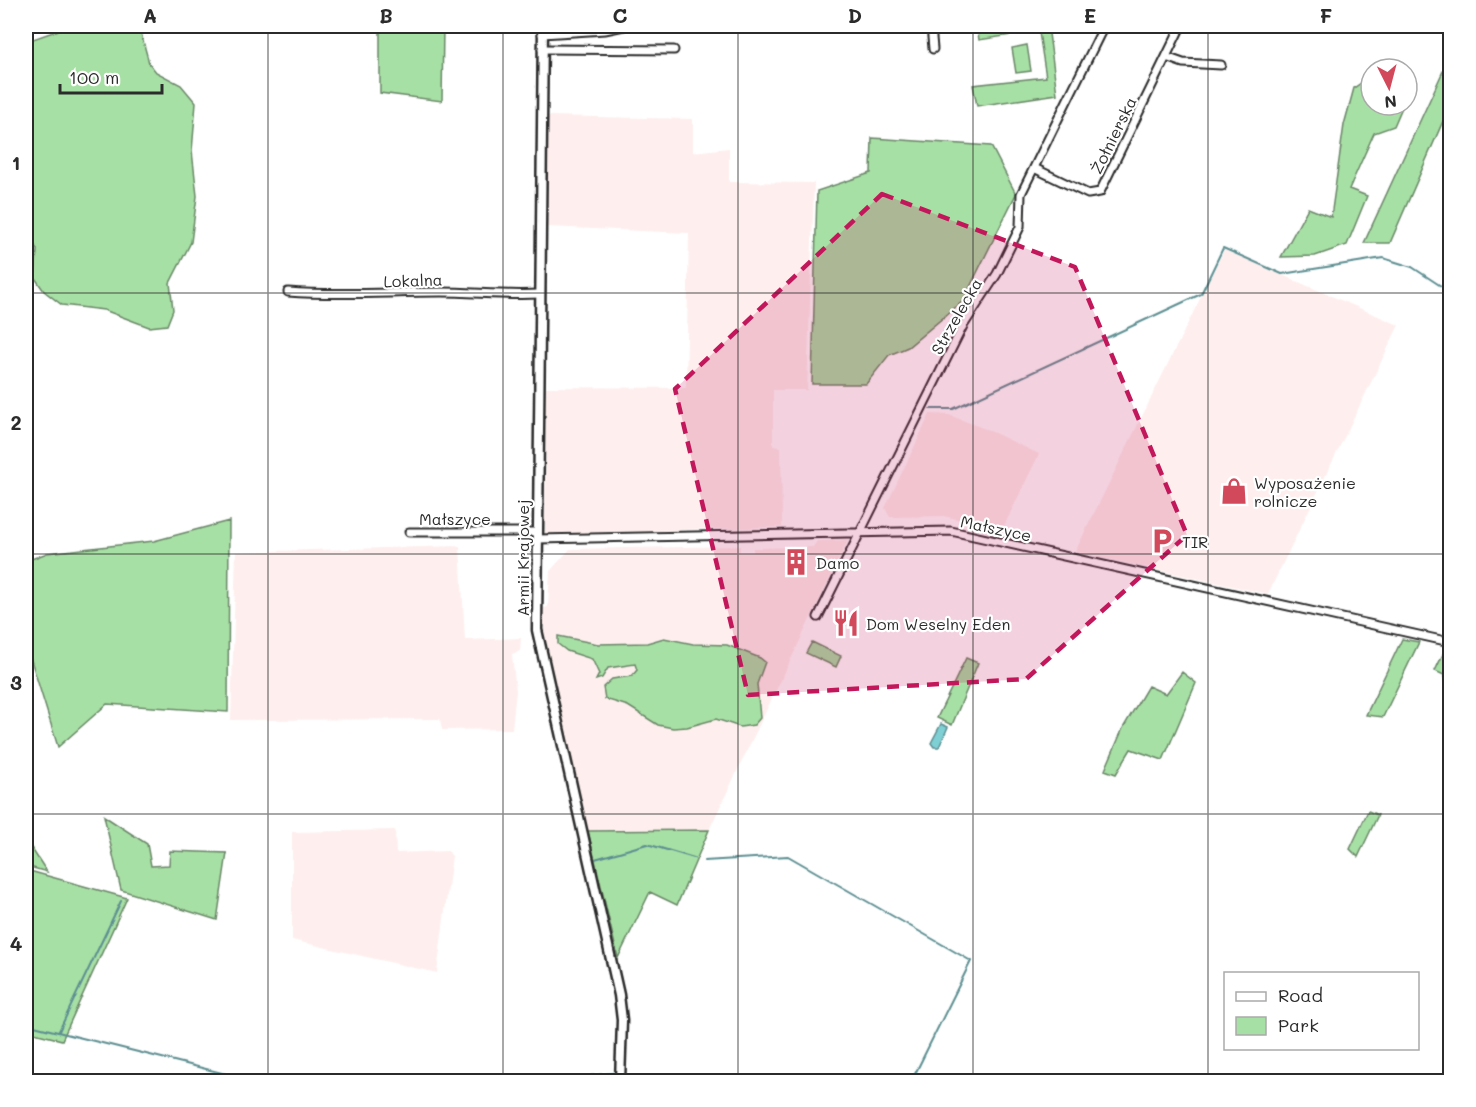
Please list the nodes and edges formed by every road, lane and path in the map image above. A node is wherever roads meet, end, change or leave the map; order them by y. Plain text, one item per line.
1 (624, 26) edge
2 (931, 26) edge
3 (1104, 26) edge
4 (1181, 26) edge
5 (542, 30) edge
6 (542, 49) junction
7 (933, 49) dead end
8 (674, 50) dead end
9 (1166, 57) junction
10 (1221, 65) dead end
11 (1034, 168) junction
12 (288, 292) dead end
13 (539, 294) junction
14 (860, 531) junction
15 (409, 532) dead end
16 (537, 536) junction
17 (818, 617) dead end
18 (1450, 642) edge
19 (620, 1077) edge

1 - 5 street
2 - 7 street
3 - 11 street, Strzelecka
4 - 9 street, Żołnierska
5 - 6 street, Armii Krajowej
6 - 8 street
6 - 13 street, Armii Krajowej
9 - 10 street
9 - 11 street, Żołnierska
11 - 14 street, Strzelecka
12 - 13 street, Lokalna
13 - 16 street, Armii Krajowej
14 - 16 street, Małszyce
14 - 17 street, Strzelecka
14 - 18 street, Małszyce
15 - 16 street, Małszyce
16 - 19 street, Armii Krajowej

